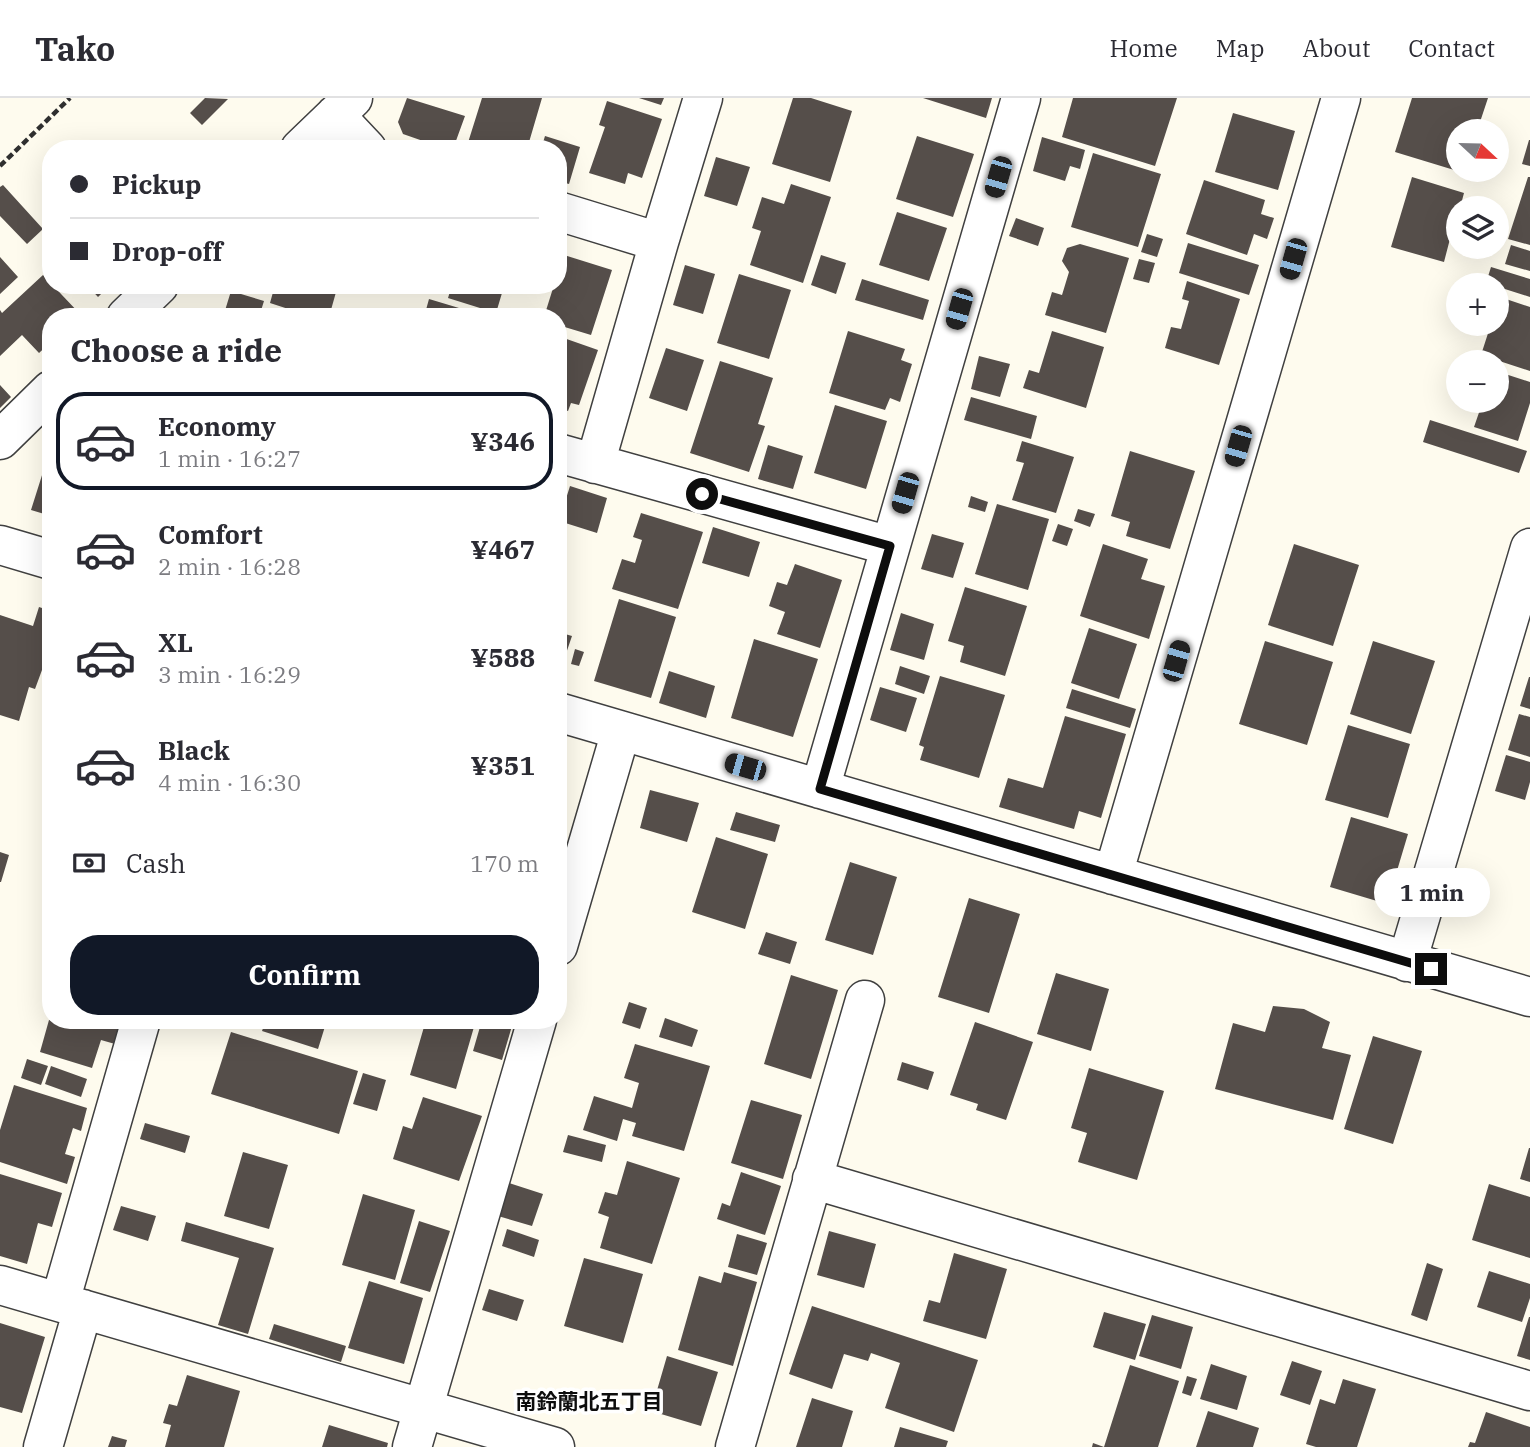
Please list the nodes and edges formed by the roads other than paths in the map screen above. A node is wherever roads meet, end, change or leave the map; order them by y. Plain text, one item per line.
1 (703, 98) edge
2 (1021, 98) edge
3 (1341, 98) edge
4 (344, 106) edge
5 (309, 140) edge
6 (362, 140) edge
7 (567, 214) edge
8 (659, 242) junction
9 (42, 399) edge
10 (0, 440) edge
11 (567, 456) edge
12 (596, 464) junction
13 (0, 545) edge
14 (890, 546) junction
15 (1530, 548) edge
16 (42, 557) edge
17 (567, 715) edge
18 (621, 732) junction
19 (820, 789) junction
20 (1113, 875) junction
21 (567, 915) edge
22 (1407, 962) junction
23 (1530, 997) edge
24 (864, 1000) dead end
25 (139, 1029) edge
26 (534, 1029) edge
27 (812, 1179) junction
28 (0, 1285) edge
29 (71, 1306) junction
30 (1530, 1391) edge
31 (423, 1408) junction
32 (43, 1447) edge
33 (412, 1447) edge
34 (555, 1447) edge
35 (735, 1447) edge

1 - 8 street
2 - 14 street
3 - 20 street
4 - 5 street
4 - 6 street
7 - 8 street
8 - 12 street
9 - 10 street
11 - 12 street
12 - 14 street
13 - 16 street
14 - 19 street
15 - 22 street
17 - 18 street
18 - 19 street
18 - 21 street
19 - 20 street
20 - 22 street
22 - 23 street
24 - 27 street
25 - 29 street
26 - 31 street
27 - 30 street
27 - 35 street
28 - 29 street
29 - 31 street
29 - 32 street
31 - 33 street
31 - 34 street

